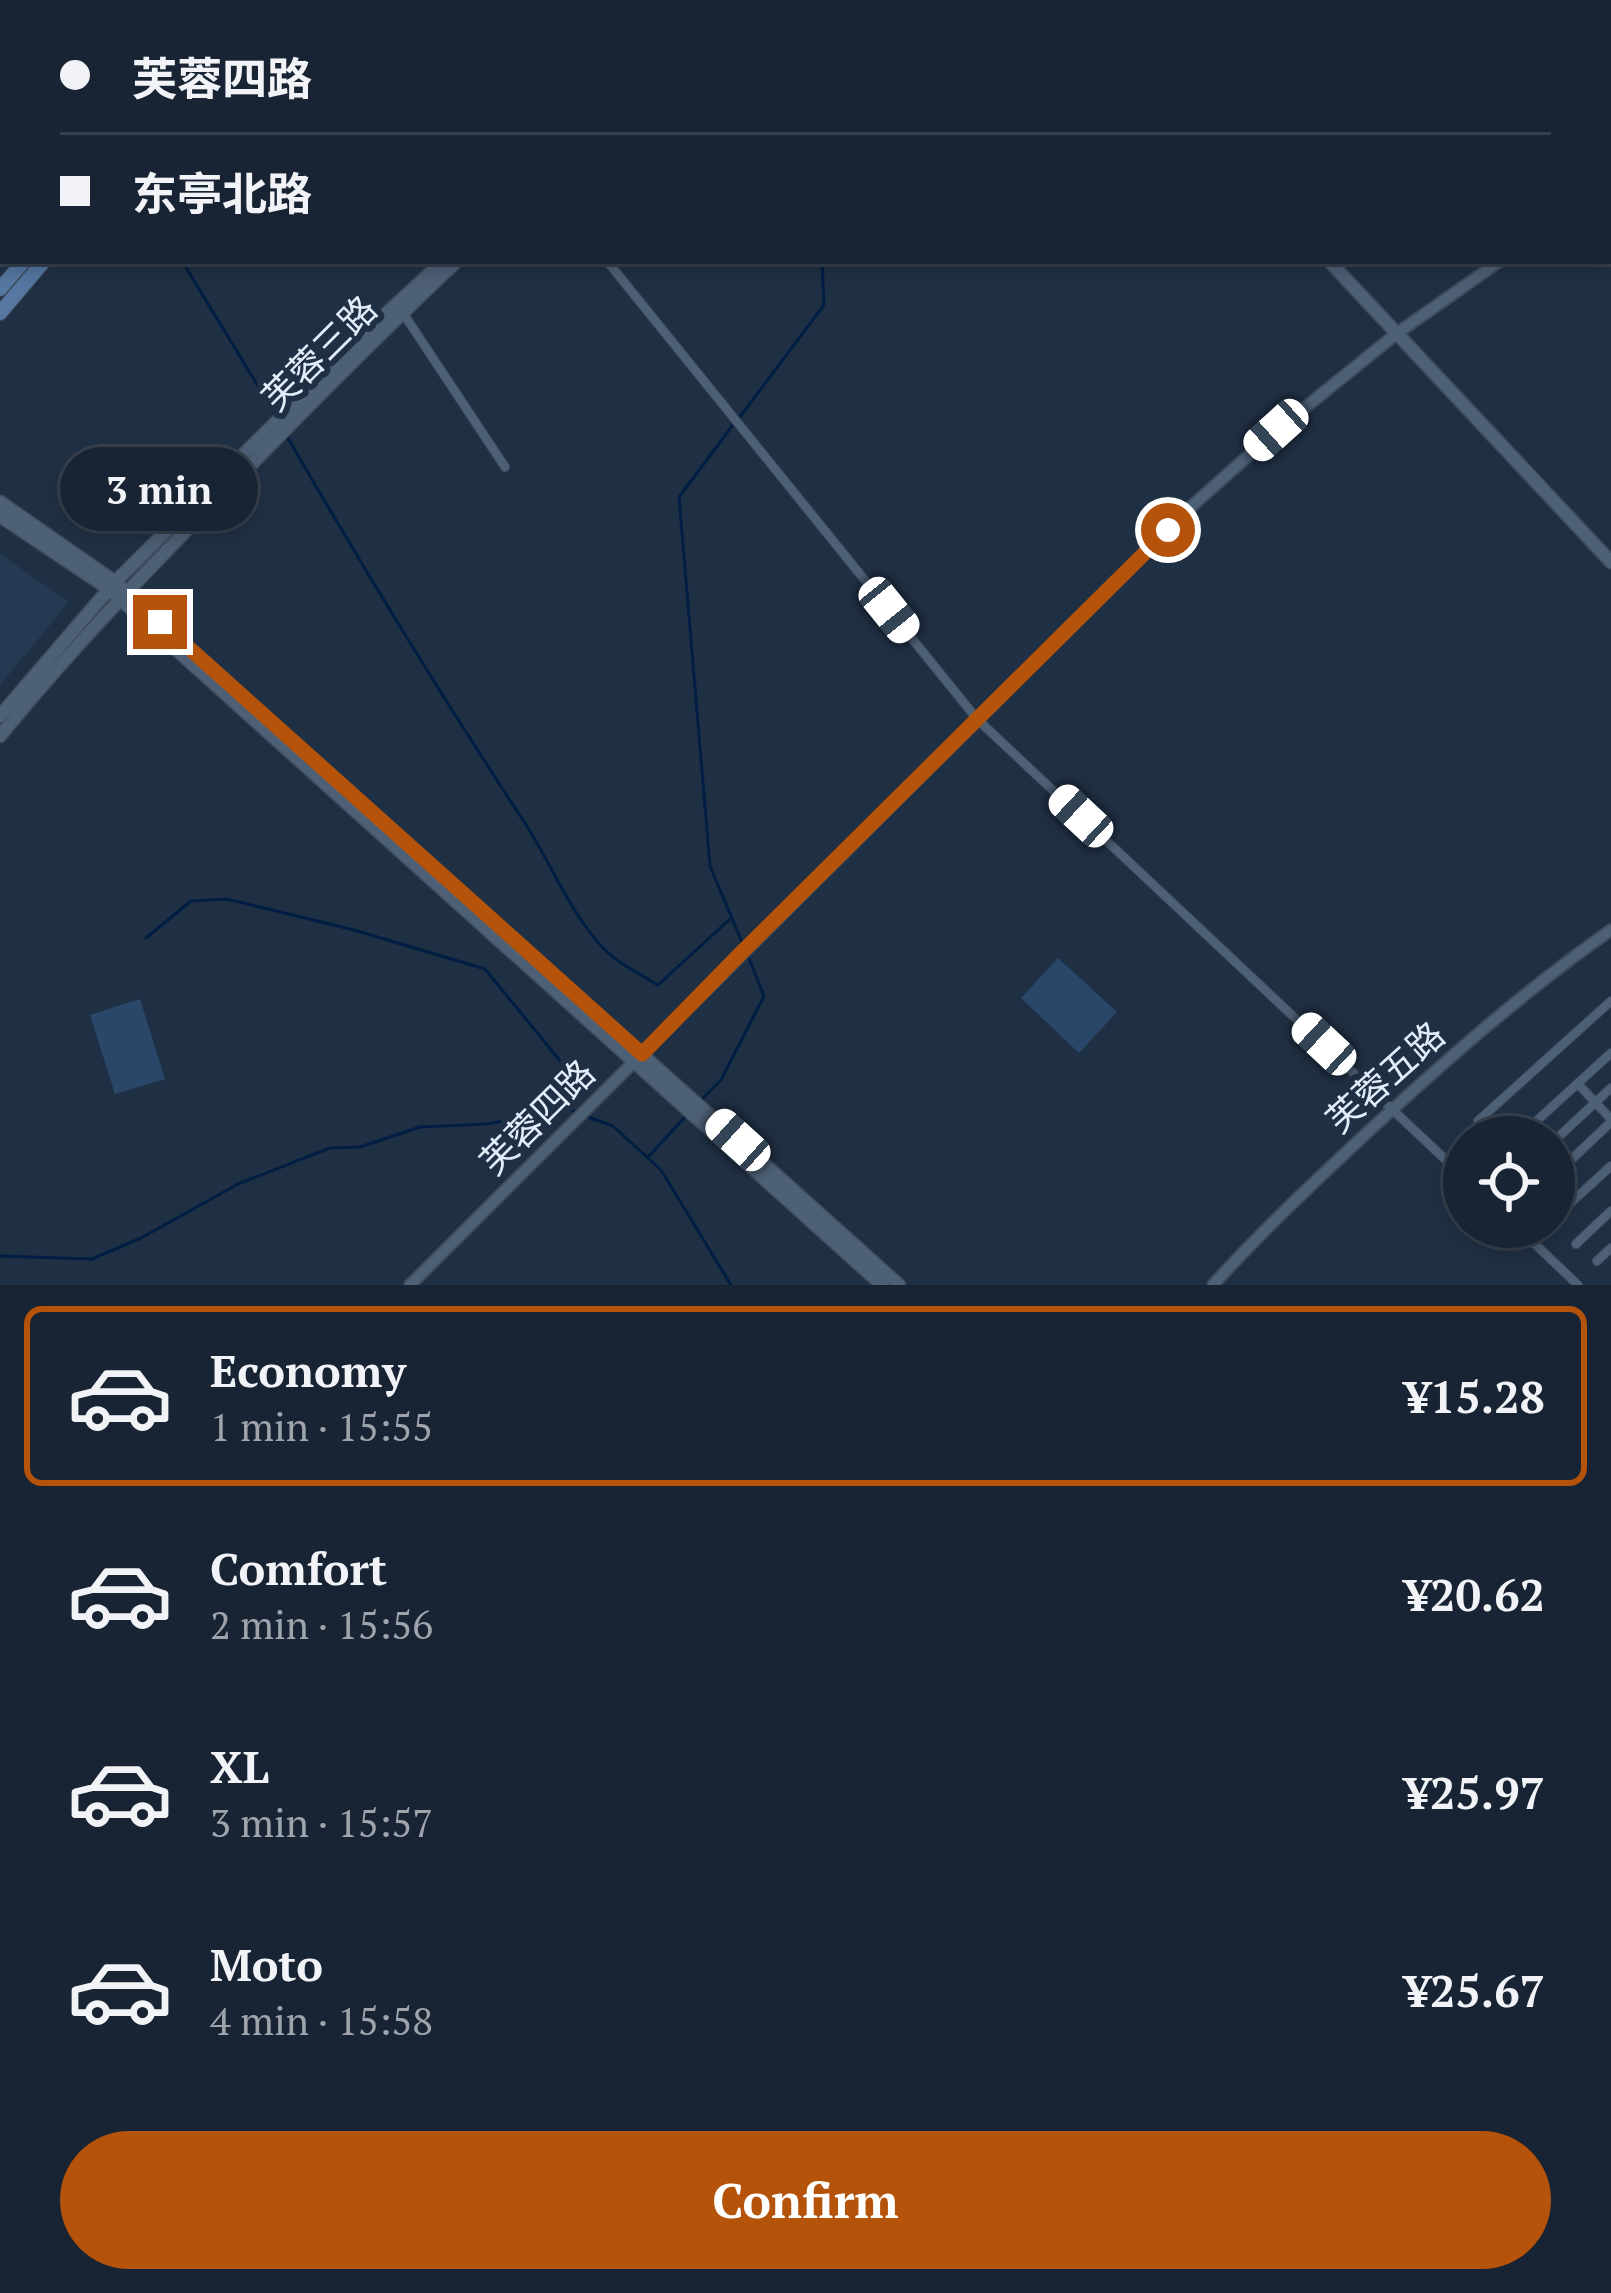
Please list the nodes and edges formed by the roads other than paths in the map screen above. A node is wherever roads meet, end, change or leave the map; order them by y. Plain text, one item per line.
1 (22, 264) edge
2 (41, 264) edge
3 (440, 264) edge
4 (454, 264) edge
5 (610, 264) edge
6 (1332, 264) edge
7 (1496, 264) edge
8 (0, 290) edge
9 (403, 312) junction
10 (0, 313) edge
11 (1396, 334) junction
12 (296, 410) junction
13 (505, 467) dead end
14 (0, 502) edge
15 (0, 516) edge
16 (1611, 562) edge
17 (118, 591) junction
18 (0, 716) edge
19 (977, 719) junction
20 (0, 736) edge
21 (1611, 930) edge
22 (1611, 1001) edge
23 (1611, 1053) edge
24 (639, 1058) junction
25 (1578, 1084) junction
26 (1611, 1088) edge
27 (1595, 1102) junction
28 (1393, 1109) junction
29 (701, 1115) junction
30 (1484, 1116) edge
31 (1542, 1116) edge
32 (1575, 1121) edge
33 (1611, 1121) edge
34 (1575, 1156) edge
35 (1443, 1157) edge
36 (1611, 1166) edge
37 (1575, 1199) edge
38 (1611, 1211) edge
39 (1576, 1244) dead end
40 (1539, 1248) edge
41 (1611, 1248) edge
42 (1597, 1261) dead end
43 (410, 1285) edge
44 (882, 1285) edge
45 (899, 1285) edge
46 (1214, 1285) edge
47 (1578, 1285) edge

1 - 8 main road
2 - 10 main road
3 - 12 main road, 芙蓉三路
4 - 9 main road, 芙蓉三路
5 - 19 street
6 - 11 main road
7 - 11 street, 芙蓉四路
9 - 12 main road, 芙蓉三路
9 - 13 street
11 - 16 main road
11 - 19 street, 芙蓉四路
12 - 17 main road, 芙蓉三路
14 - 17 main road
15 - 17 main road
17 - 18 main road
17 - 20 main road
17 - 24 main road
19 - 24 street, 芙蓉四路
19 - 28 street
21 - 28 street, 芙蓉五路
22 - 30 street
23 - 25 street
24 - 29 main road
24 - 43 street, 芙蓉四路
25 - 27 street
25 - 31 street
26 - 27 street
27 - 32 street
27 - 33 street
28 - 35 street
28 - 46 street, 芙蓉五路
29 - 44 main road
29 - 45 main road
33 - 34 street
36 - 37 street
38 - 39 street
40 - 47 street
41 - 42 street

